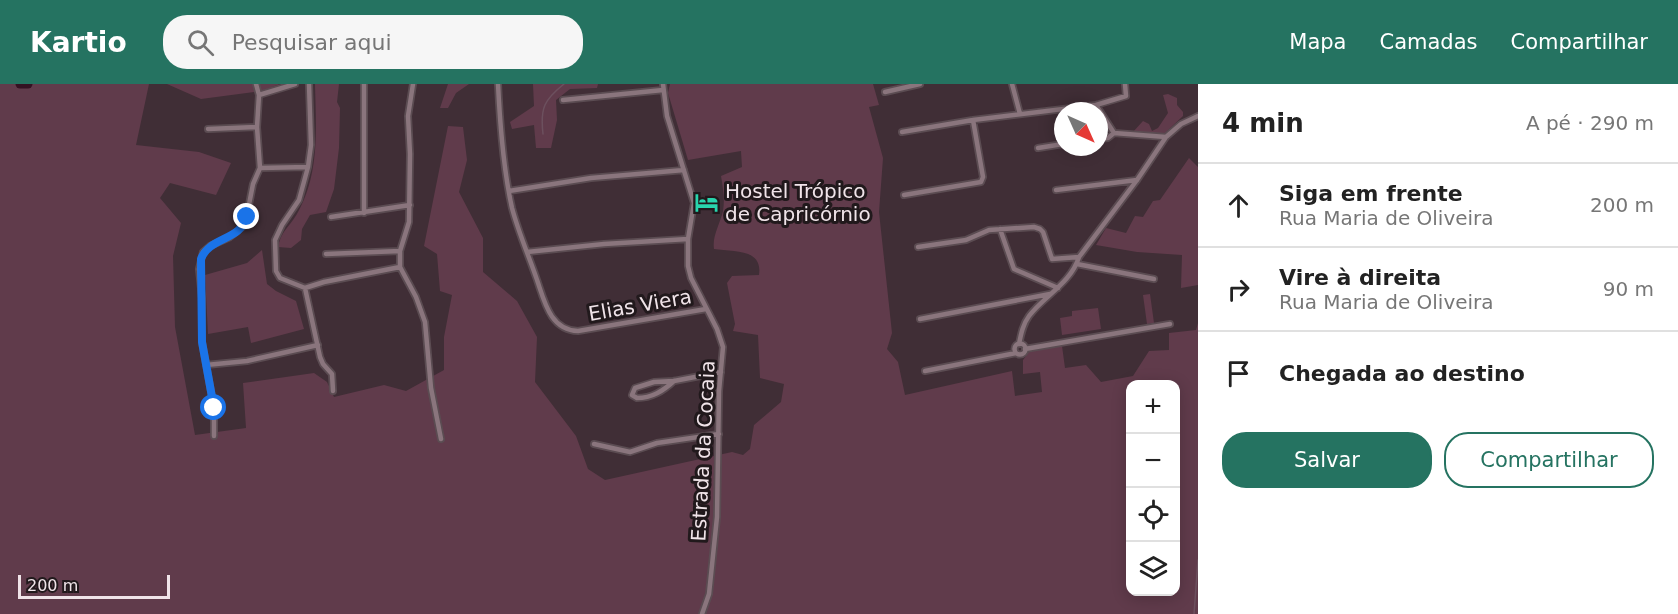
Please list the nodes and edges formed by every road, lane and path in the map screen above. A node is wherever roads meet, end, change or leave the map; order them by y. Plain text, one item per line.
1 (256, 84) edge
2 (295, 84) edge
3 (309, 84) edge
4 (364, 84) edge
5 (413, 84) edge
6 (498, 84) edge
7 (920, 84) edge
8 (1012, 84) edge
9 (1125, 84) edge
10 (663, 87) edge
11 (885, 92) dead end
12 (258, 95) junction
13 (563, 100) dead end
14 (1106, 102) edge
15 (1054, 110) edge
16 (1020, 114) junction
17 (1198, 116) edge
18 (973, 120) junction
19 (1108, 124) edge
20 (257, 127) junction
21 (208, 129) dead end
22 (902, 132) dead end
23 (1114, 133) junction
24 (1166, 137) junction
25 (1108, 138) edge
26 (1054, 145) edge
27 (1038, 148) dead end
28 (308, 167) junction
29 (260, 168) junction
30 (684, 170) junction
31 (1137, 180) junction
32 (1056, 190) dead end
33 (509, 191) junction
34 (904, 195) dead end
35 (410, 205) junction
36 (364, 213) junction
37 (331, 217) dead end
38 (1000, 229) junction
39 (688, 239) junction
40 (918, 247) dead end
41 (400, 250) junction
42 (527, 252) junction
43 (326, 254) dead end
44 (1079, 257) junction
45 (1077, 264) junction
46 (400, 267) junction
47 (1154, 279) dead end
48 (305, 288) junction
49 (1058, 288) junction
50 (1053, 294) junction
51 (706, 309) junction
52 (920, 319) dead end
53 (1170, 324) dead end
54 (1019, 344) junction
55 (318, 345) junction
56 (1025, 349) junction
57 (1016, 353) junction
58 (206, 365) junction
59 (926, 371) dead end
60 (721, 372) junction
61 (674, 381) junction
62 (333, 391) dead end
63 (719, 434) junction
64 (214, 436) dead end
65 (441, 439) dead end
66 (594, 444) dead end
67 (702, 614) edge

1 - 12 street
2 - 12 street
3 - 28 street
4 - 36 street
5 - 35 street
6 - 33 street
7 - 11 street
8 - 16 street
9 - 14 street
10 - 13 street
10 - 30 street, Estrada da Cocaia
12 - 20 street
15 - 16 street
16 - 18 street
17 - 24 street
18 - 22 street
18 - 34 street
19 - 23 street
20 - 21 street
20 - 29 street
23 - 24 street
23 - 25 street
24 - 31 street
26 - 27 street
28 - 29 street
28 - 48 street
29 - 58 street
30 - 33 street
30 - 39 street, Estrada da Cocaia
31 - 32 street
31 - 44 street
33 - 42 street
35 - 36 street
35 - 41 street
36 - 37 street
38 - 40 street
38 - 44 street
38 - 49 street
39 - 42 street
39 - 51 street, Estrada da Cocaia
41 - 43 street
41 - 46 street
42 - 51 street
44 - 45 street
45 - 47 street
45 - 49 street
46 - 48 street
46 - 65 street
48 - 55 street
49 - 50 street
50 - 52 street
50 - 54 street
51 - 60 street, Estrada da Cocaia
53 - 56 street
54 - 56 street
54 - 57 street
55 - 58 street
55 - 62 street
56 - 57 street
57 - 59 street
58 - 64 street
60 - 61 street
60 - 63 street, Estrada da Cocaia
61 - 61 street
63 - 66 street
63 - 67 street, Estrada da Cocaia

